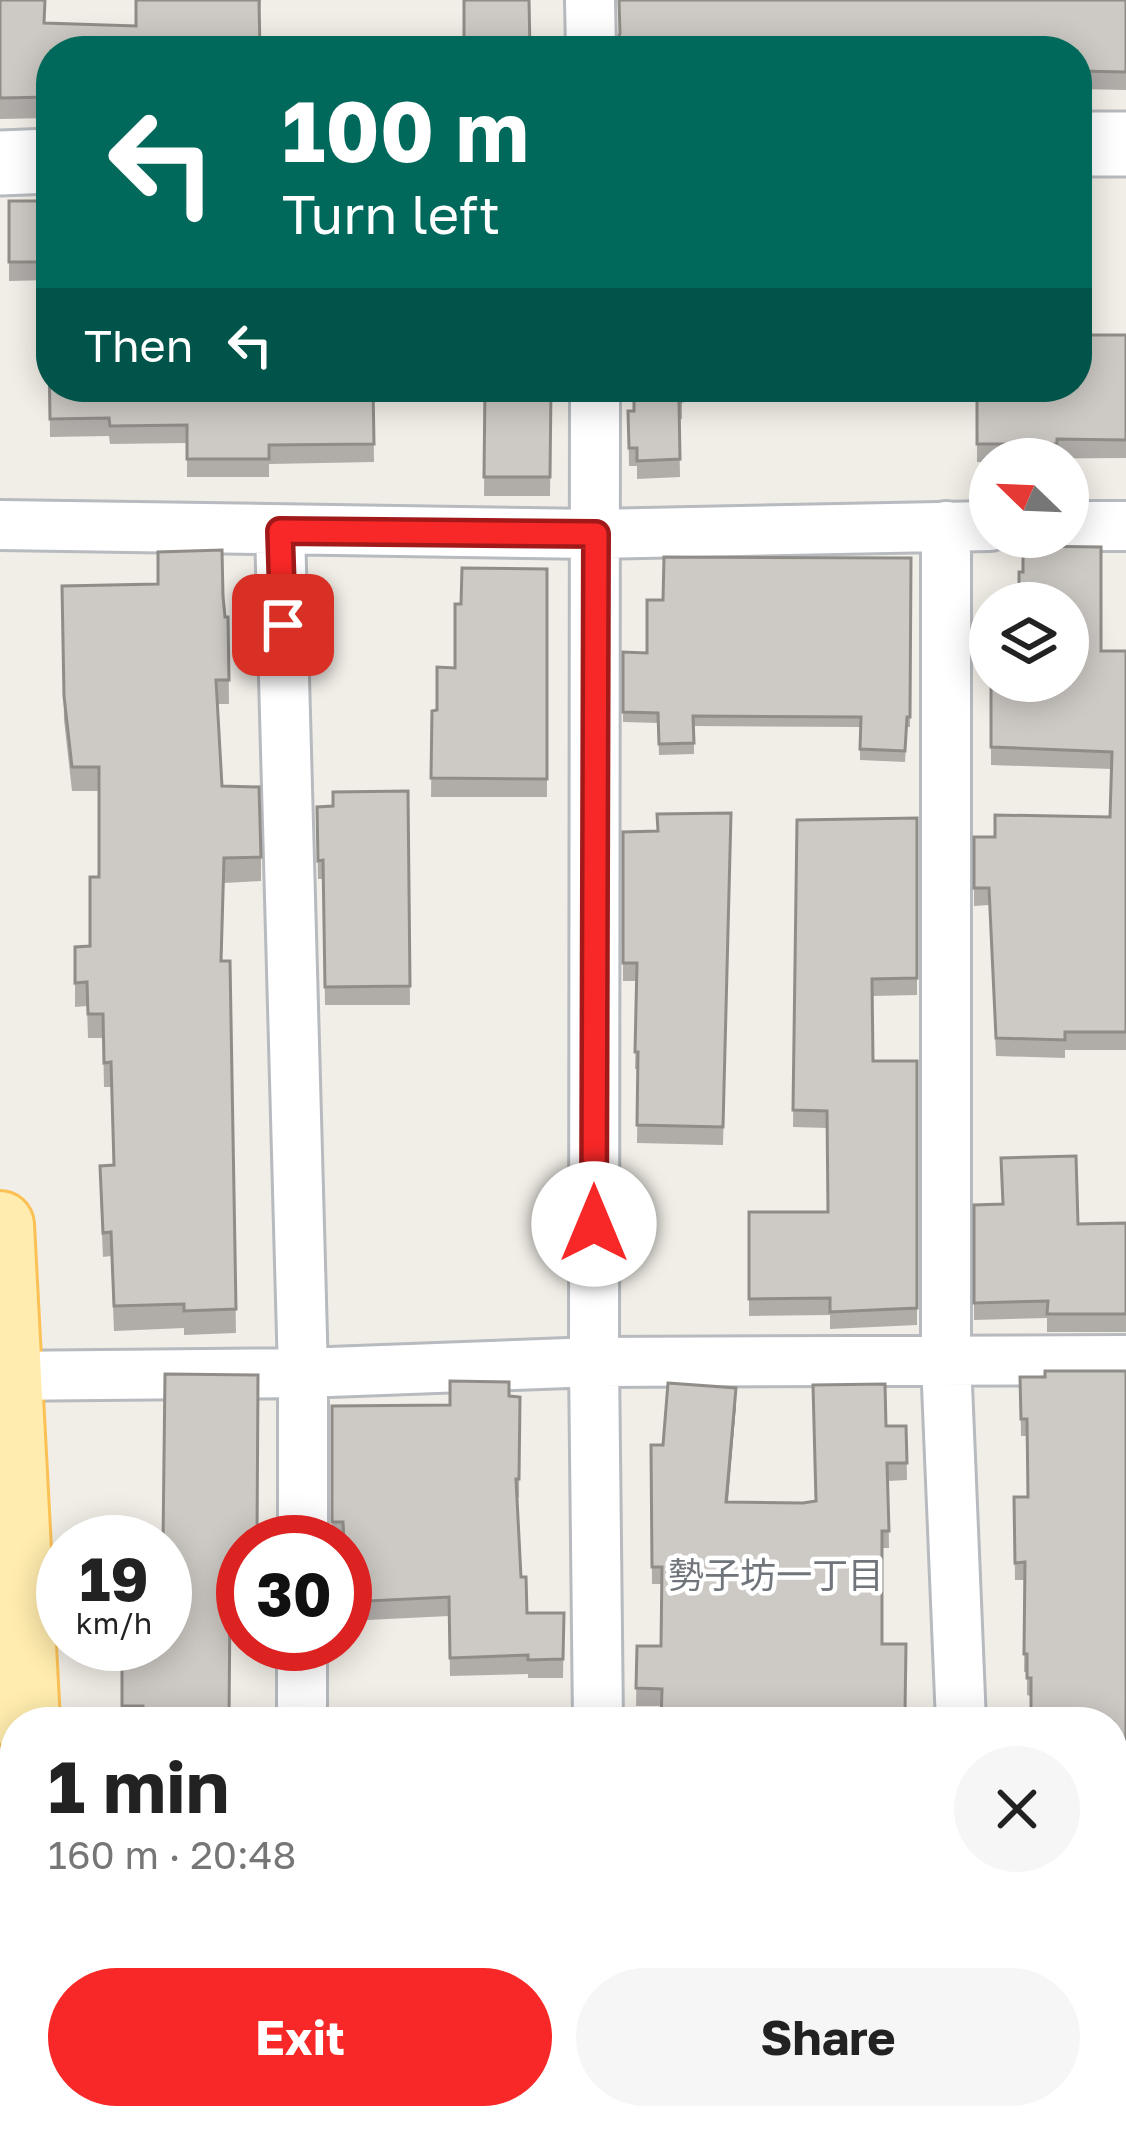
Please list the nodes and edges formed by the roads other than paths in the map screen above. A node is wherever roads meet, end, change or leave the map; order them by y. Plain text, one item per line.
1 (590, 0) edge
2 (591, 36) edge
3 (1092, 144) edge
4 (1126, 144) edge
5 (36, 162) edge
6 (0, 163) edge
7 (595, 402) edge
8 (0, 525) edge
9 (968, 526) edge
10 (1089, 526) edge
11 (1126, 526) edge
12 (280, 531) junction
13 (596, 534) junction
14 (0, 1225) edge
15 (1126, 1360) edge
16 (946, 1361) junction
17 (594, 1362) junction
18 (303, 1373) junction
19 (3, 1375) edge
20 (303, 1515) edge
21 (302, 1671) edge
22 (25, 1707) edge
23 (302, 1707) edge
24 (598, 1707) edge
25 (960, 1707) edge

1 - 2 street
3 - 4 street
5 - 6 street
7 - 13 street
8 - 12 street
9 - 13 street
9 - 16 street
10 - 11 street
12 - 13 street
12 - 18 street
13 - 17 street
14 - 19 main road
15 - 16 street
16 - 17 street
16 - 25 street
17 - 18 street
17 - 24 street
18 - 19 street
18 - 20 street
19 - 22 main road
21 - 23 street

